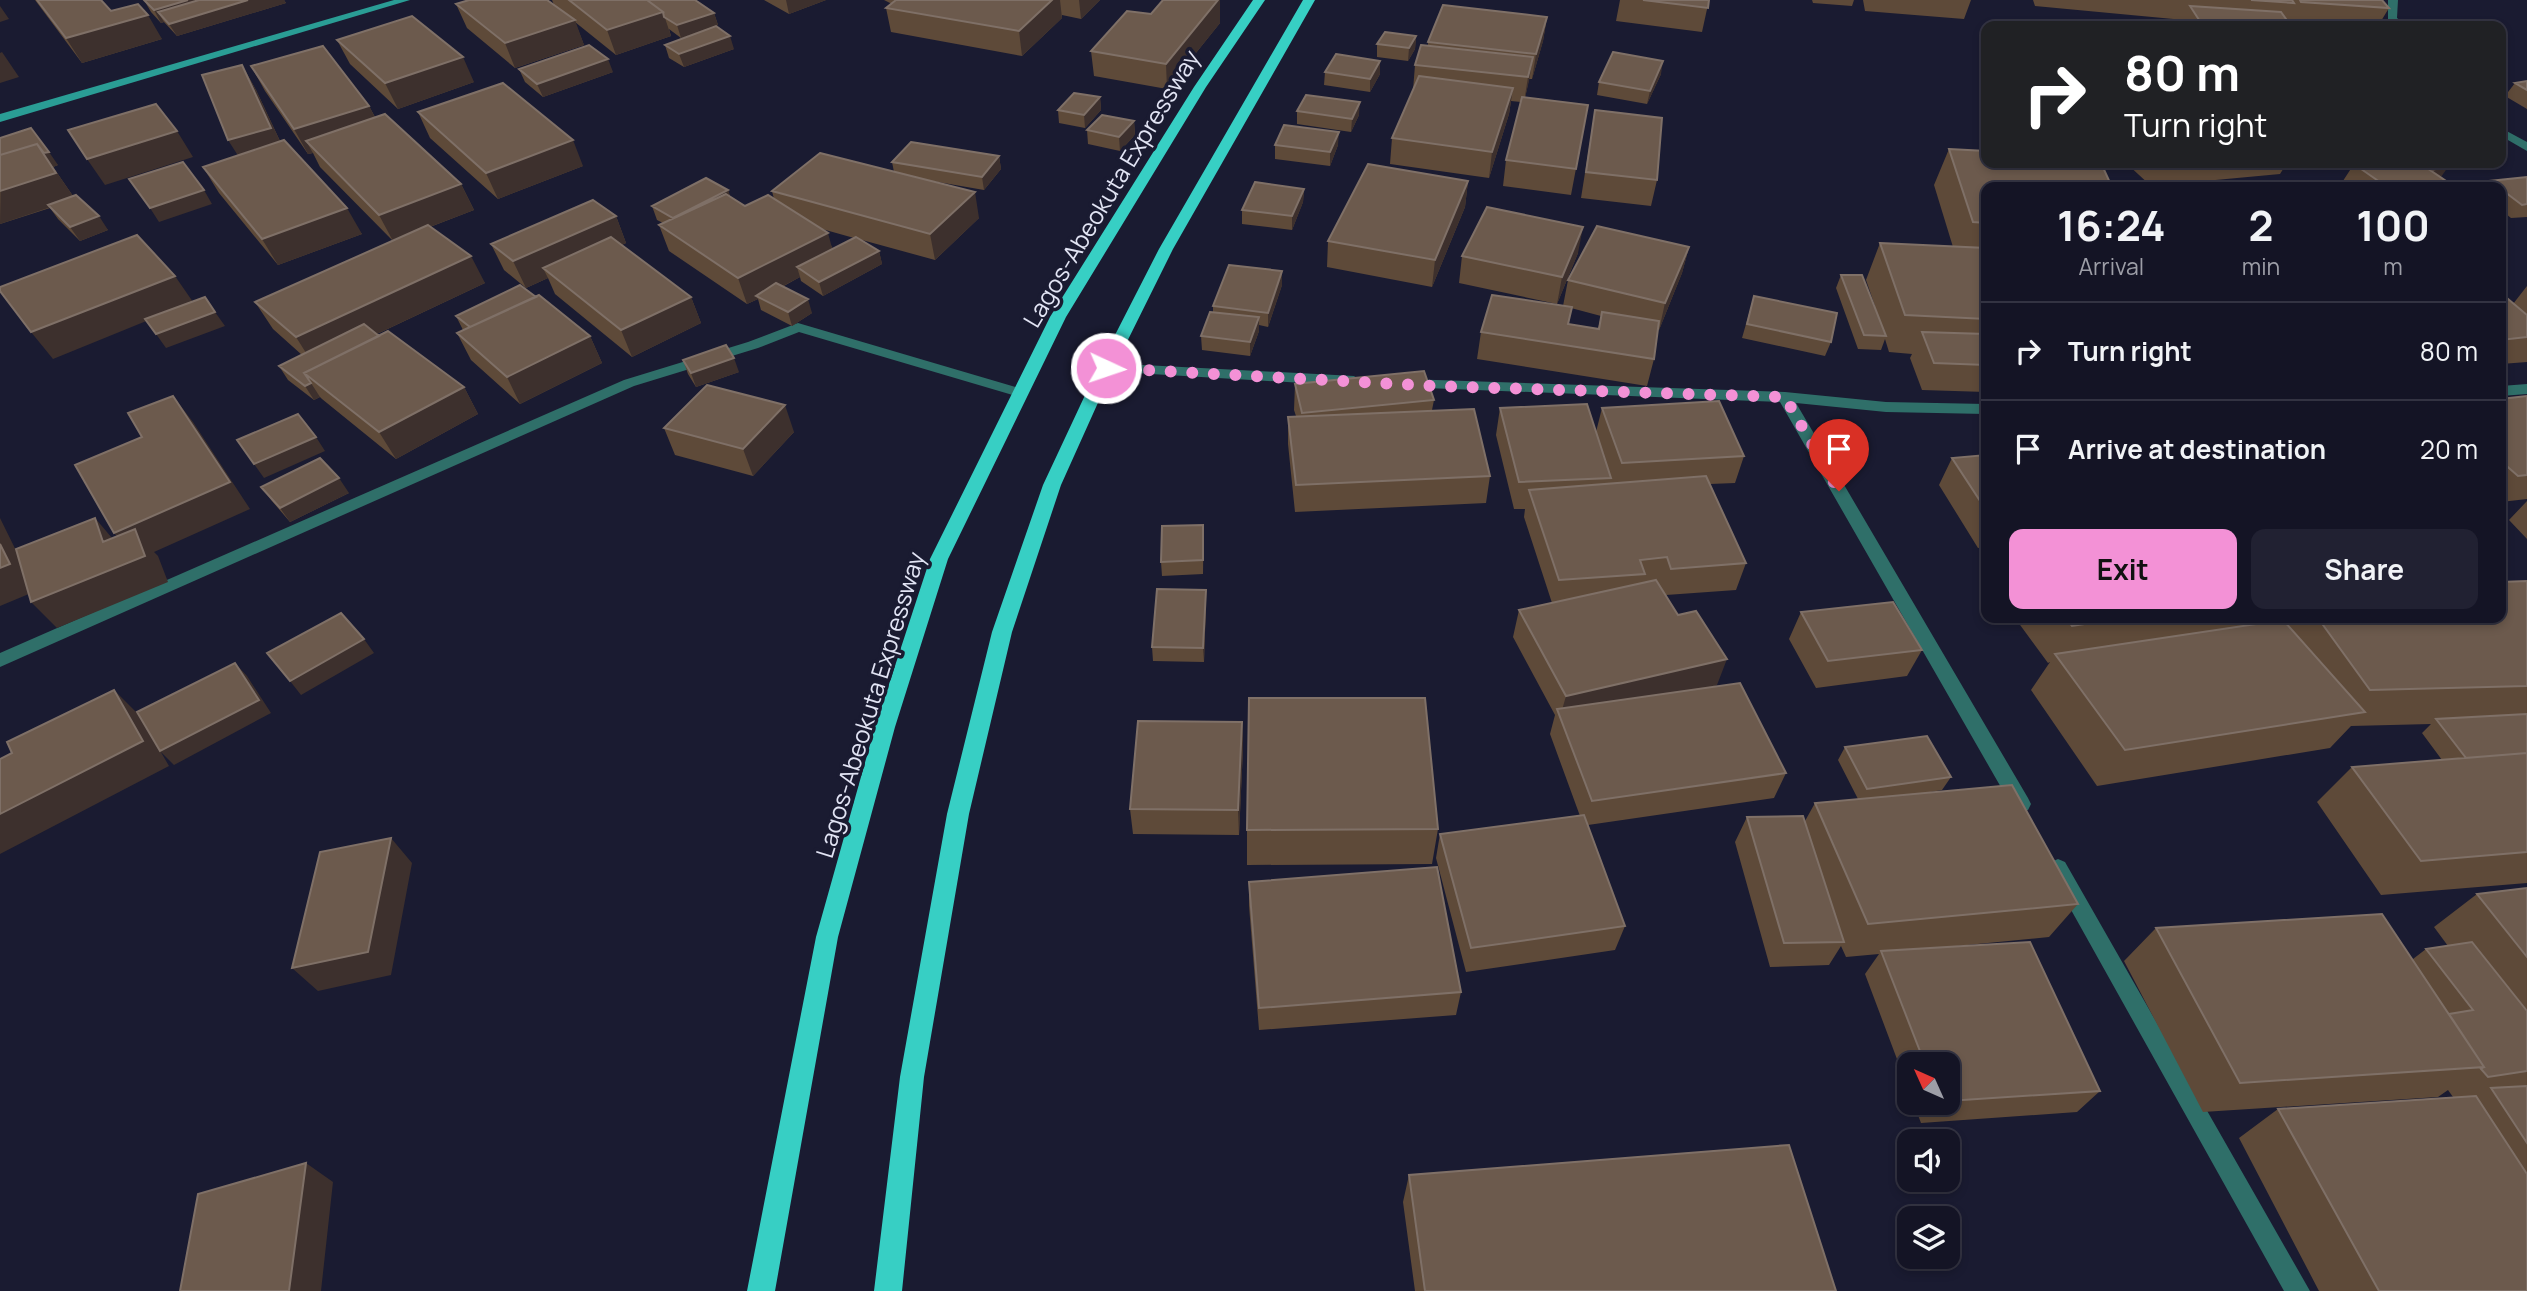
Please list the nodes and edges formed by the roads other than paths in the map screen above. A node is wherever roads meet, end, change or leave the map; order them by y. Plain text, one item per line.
1 (405, 0) edge
2 (1259, 0) edge
3 (1309, 0) edge
4 (2393, 0) edge
5 (2395, 21) edge
6 (0, 118) edge
7 (2506, 134) edge
8 (2527, 147) edge
9 (1106, 368) junction
10 (1365, 382) edge
11 (1392, 383) edge
12 (2527, 389) edge
13 (2506, 391) edge
14 (1021, 393) junction
15 (1785, 397) junction
16 (1981, 409) edge
17 (0, 660) edge
18 (2027, 816) edge
19 (2048, 852) edge
20 (761, 1291) edge
21 (888, 1291) edge
22 (2298, 1291) edge

1 - 6 main road
2 - 14 highway, Lagos-Abeokuta Expressway
3 - 9 highway
4 - 5 street
7 - 8 street
9 - 10 street
9 - 21 highway
11 - 15 street
12 - 13 street
14 - 17 street
14 - 20 highway, Lagos-Abeokuta Expressway
15 - 16 street
15 - 18 street
19 - 22 street

